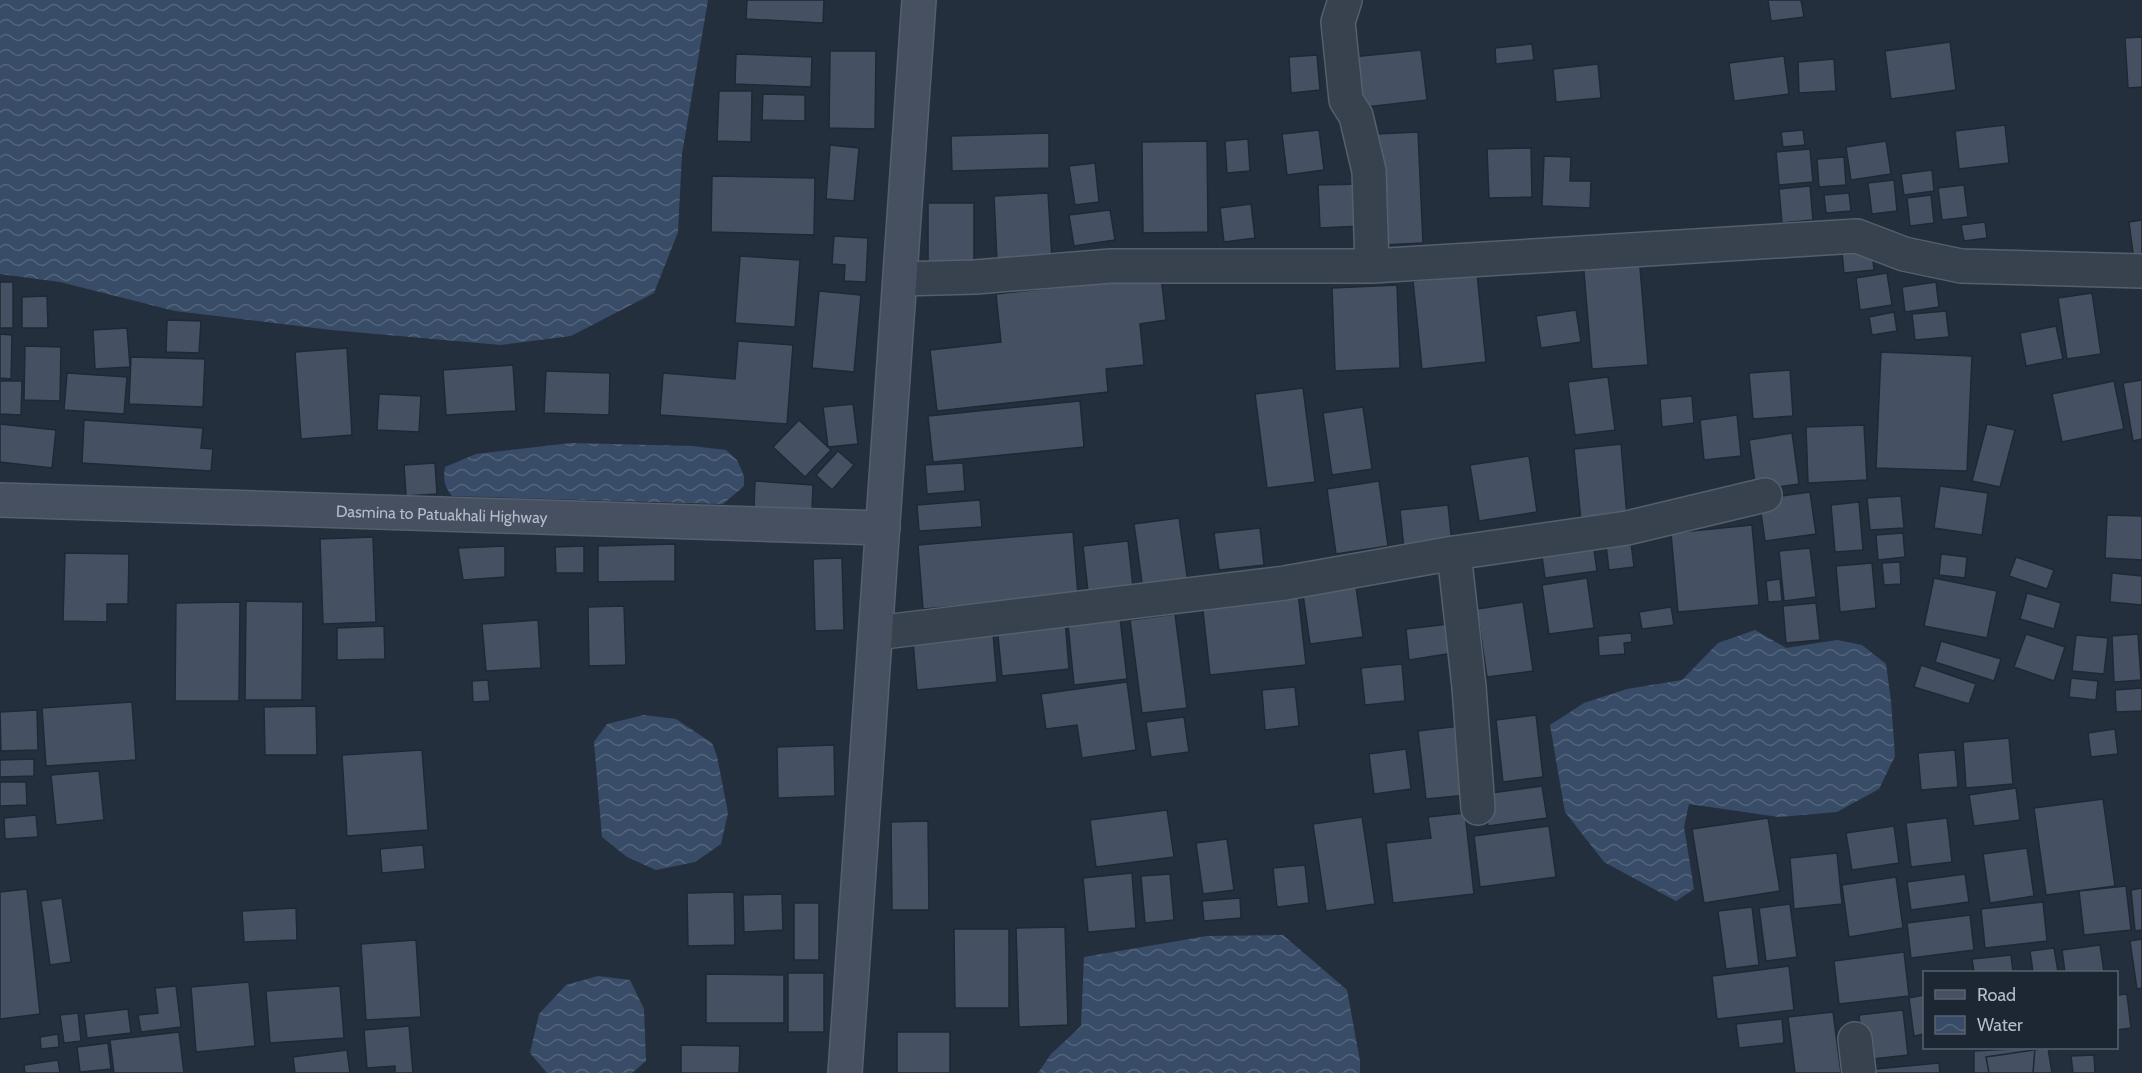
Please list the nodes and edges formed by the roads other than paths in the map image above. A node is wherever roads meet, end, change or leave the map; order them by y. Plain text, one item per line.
1 (919, 0) edge
2 (1345, 0) edge
3 (1372, 266) junction
4 (2142, 271) edge
5 (900, 279) junction
6 (1765, 495) dead end
7 (0, 500) edge
8 (884, 528) junction
9 (1454, 553) junction
10 (876, 633) junction
11 (1478, 808) dead end
12 (1855, 1039) dead end
13 (845, 1073) edge
14 (1859, 1073) edge

1 - 5 street
2 - 3 street
3 - 4 street
3 - 5 street
5 - 8 street
6 - 9 street
7 - 8 street, Dasmina to Patuakhali Highway
8 - 10 street
9 - 10 street
9 - 11 street
10 - 13 street
12 - 14 street

